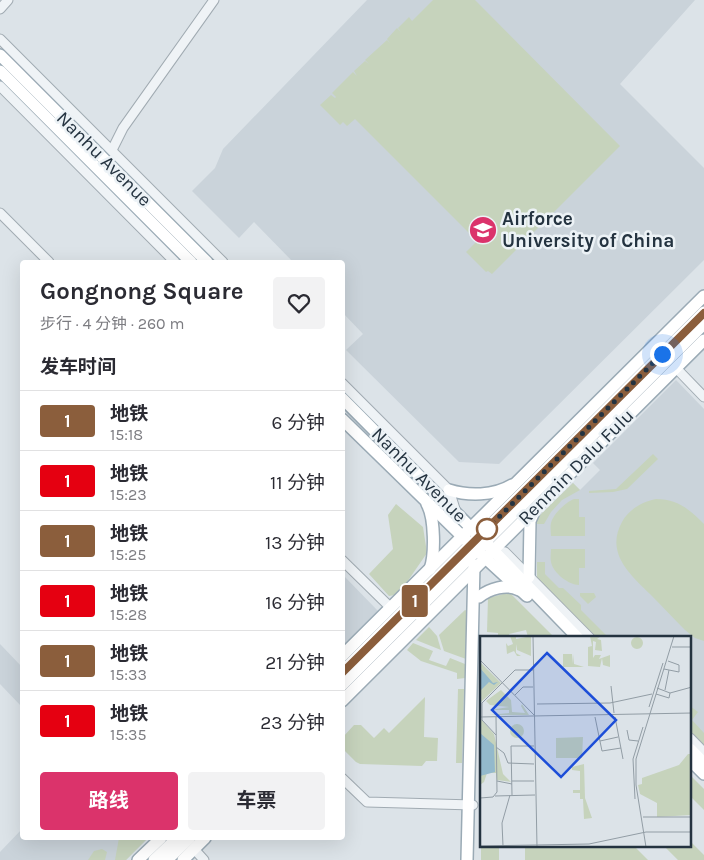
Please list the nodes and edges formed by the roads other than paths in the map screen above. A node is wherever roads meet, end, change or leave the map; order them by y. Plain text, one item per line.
1 (8, 0) edge
2 (214, 0) edge
3 (0, 9) edge
4 (0, 39) edge
5 (0, 55) edge
6 (0, 71) edge
7 (0, 86) edge
8 (112, 150) junction
9 (0, 213) edge
10 (47, 260) edge
11 (173, 260) edge
12 (189, 260) edge
13 (205, 260) edge
14 (221, 260) edge
15 (704, 296) edge
16 (704, 312) edge
17 (704, 324) edge
18 (704, 340) edge
19 (676, 368) junction
20 (345, 386) edge
21 (704, 397) edge
22 (345, 401) edge
23 (345, 422) edge
24 (519, 480) junction
25 (449, 490) junction
26 (424, 501) junction
27 (539, 504) junction
28 (456, 512) junction
29 (478, 549) junction
30 (345, 563) edge
31 (430, 569) junction
32 (530, 577) junction
33 (522, 591) junction
34 (451, 592) junction
35 (477, 597) junction
36 (391, 608) junction
37 (566, 636) edge
38 (576, 636) edge
39 (588, 636) edge
40 (345, 653) edge
41 (345, 669) edge
42 (345, 682) edge
43 (345, 697) edge
44 (692, 740) edge
45 (692, 751) edge
46 (704, 752) edge
47 (692, 762) edge
48 (704, 763) edge
49 (704, 774) edge
50 (345, 781) edge
51 (471, 805) junction
52 (159, 840) edge
53 (175, 840) edge
54 (188, 840) edge
55 (203, 840) edge
56 (194, 849) junction
57 (138, 860) edge
58 (154, 860) edge
59 (167, 860) edge
60 (183, 860) edge
61 (204, 860) edge
62 (467, 860) edge
63 (472, 860) edge

1 - 3 street
2 - 8 street
4 - 8 street
5 - 13 main road, Nanhu Avenue
6 - 12 main road, Nanhu Avenue
7 - 11 street
8 - 14 street
9 - 10 street
15 - 24 main road
16 - 29 main road
17 - 29 main road
18 - 19 main road, Renmin Dalu Fulu
19 - 21 street
19 - 27 main road, Renmin Dalu Fulu
20 - 25 street
22 - 28 main road, Nanhu Avenue
23 - 26 main road, Nanhu Avenue
24 - 25 main road
24 - 29 main road
25 - 28 street
26 - 29 main road, Nanhu Avenue
26 - 31 main road
27 - 29 main road, Renmin Dalu Fulu
27 - 32 main road
28 - 29 main road, Nanhu Avenue
29 - 31 main road
29 - 32 street
29 - 33 main road, Nanhu Avenue
29 - 34 main road, Renmin Dalu Fulu
29 - 35 main road
29 - 38 main road, Nanhu Avenue
29 - 41 main road
29 - 42 main road
30 - 36 street
31 - 36 main road
32 - 39 street
33 - 35 main road
33 - 37 main road, Nanhu Avenue
34 - 35 main road
34 - 43 main road, Renmin Dalu Fulu
35 - 51 main road
36 - 40 main road
44 - 46 street
45 - 48 main road
47 - 49 main road
50 - 51 street
51 - 62 main road
51 - 63 main road
52 - 57 main road
53 - 58 main road
54 - 59 main road
55 - 56 main road
56 - 60 main road
56 - 61 street

